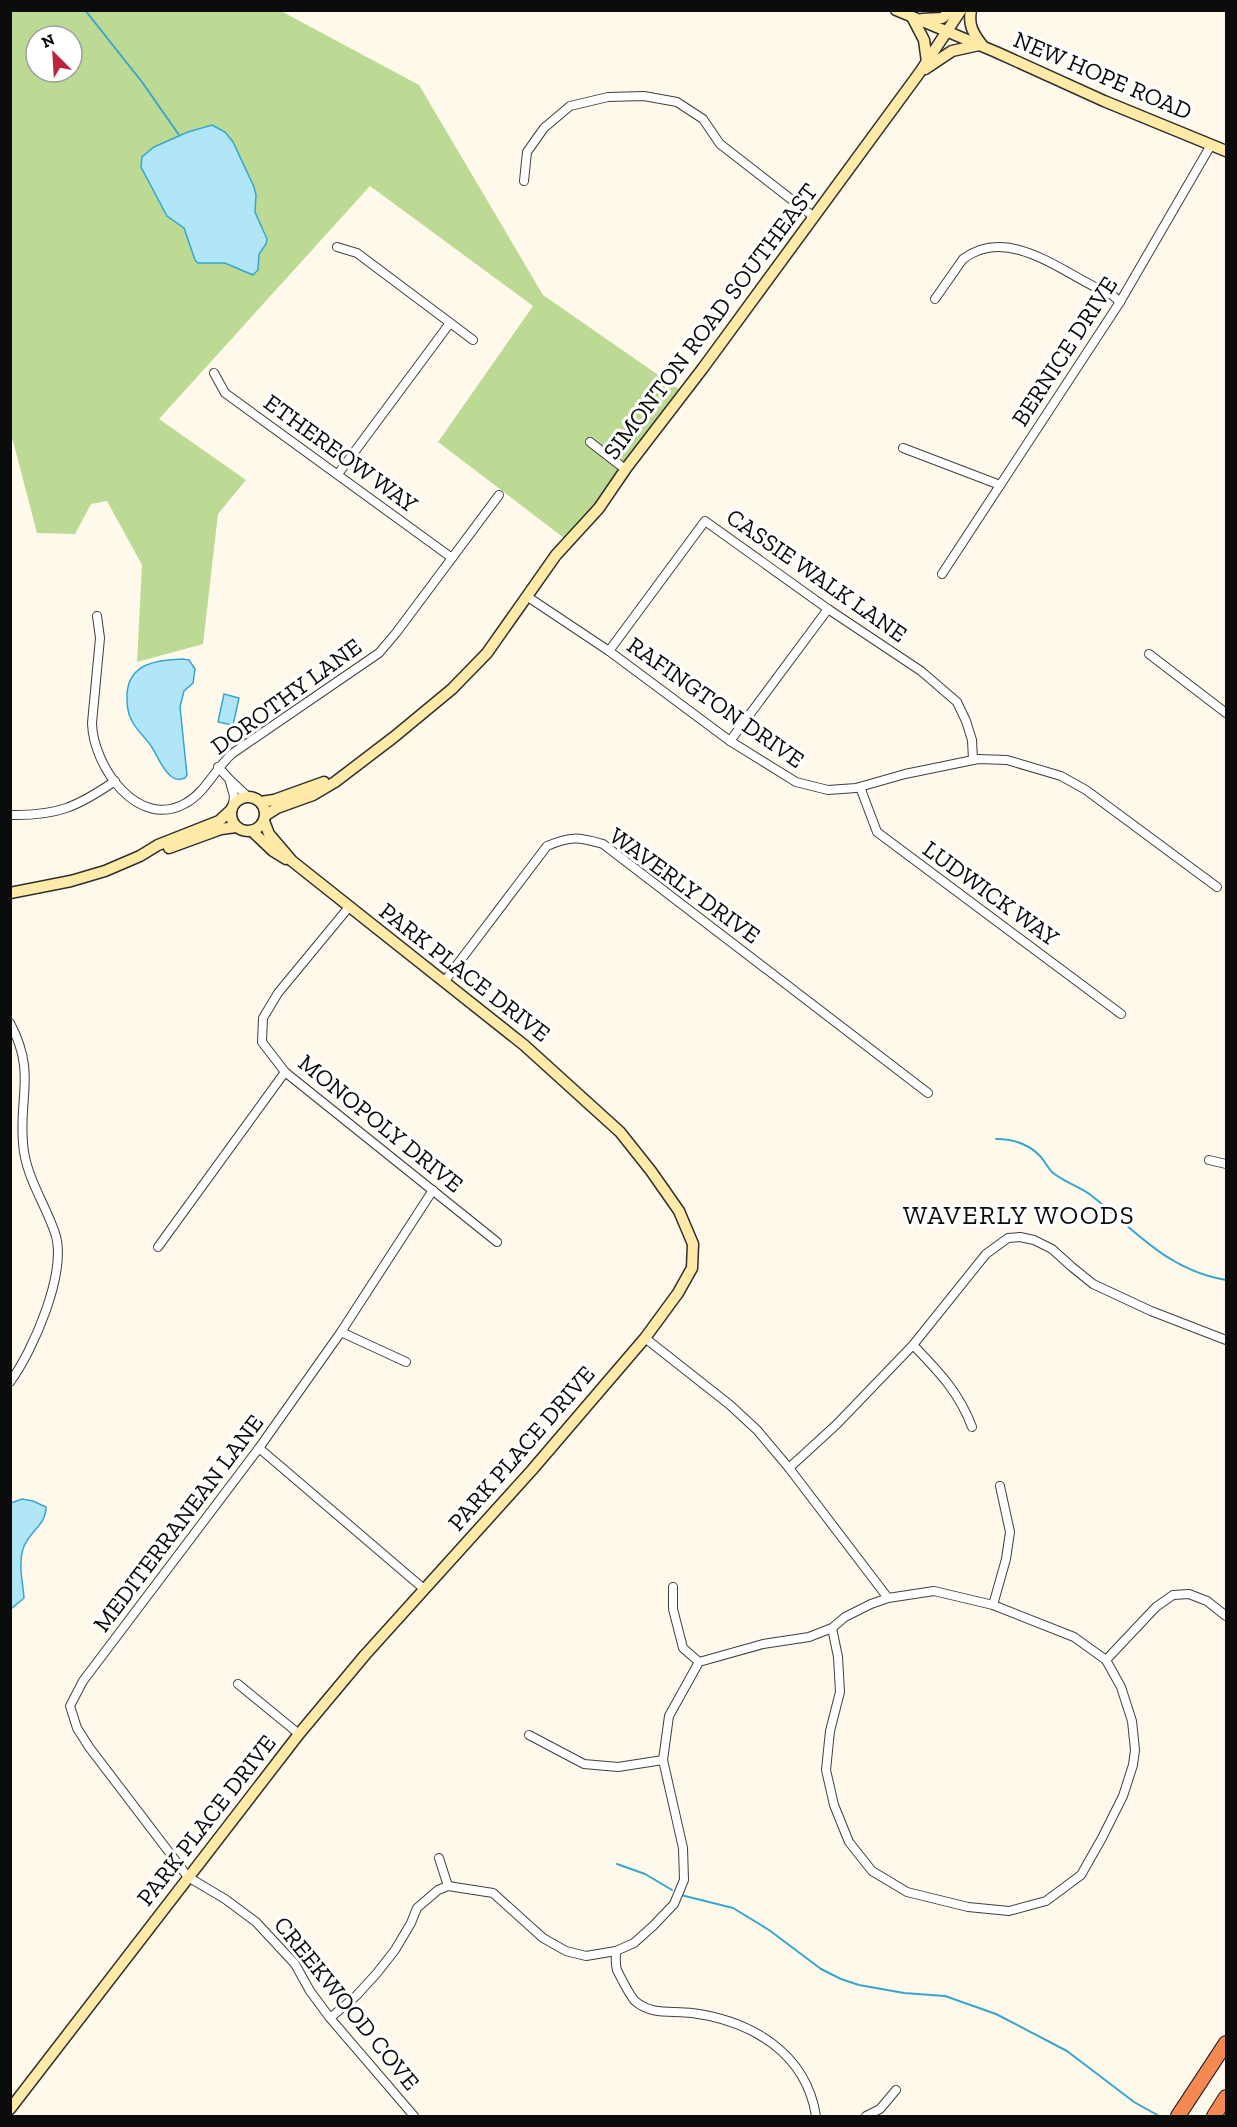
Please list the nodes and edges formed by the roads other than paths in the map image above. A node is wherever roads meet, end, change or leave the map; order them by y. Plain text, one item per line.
1 (896, 10) edge
2 (953, 10) edge
3 (961, 10) edge
4 (970, 10) edge
5 (914, 18) junction
6 (946, 32) junction
7 (982, 46) junction
8 (927, 62) junction
9 (920, 72) junction
10 (1212, 145) junction
11 (1227, 151) edge
12 (524, 181) dead end
13 (814, 217) junction
14 (337, 247) dead end
15 (935, 298) dead end
16 (1120, 302) junction
17 (450, 323) junction
18 (473, 340) dead end
19 (214, 373) dead end
20 (590, 442) dead end
21 (903, 448) dead end
22 (625, 469) junction
23 (338, 474) junction
24 (1000, 485) junction
25 (499, 495) dead end
26 (452, 558) junction
27 (942, 574) dead end
28 (528, 597) junction
29 (828, 609) junction
30 (97, 616) dead end
31 (609, 651) junction
32 (1149, 654) dead end
33 (1227, 713) edge
34 (730, 741) junction
35 (973, 760) junction
36 (218, 767) junction
37 (341, 776) junction
38 (230, 780) junction
39 (115, 781) junction
40 (860, 787) junction
41 (249, 796) junction
42 (261, 802) junction
43 (232, 808) junction
44 (10, 815) edge
45 (265, 818) junction
46 (236, 827) junction
47 (252, 831) junction
48 (140, 856) junction
49 (292, 861) junction
50 (1217, 887) dead end
51 (10, 893) edge
52 (349, 907) junction
53 (444, 982) junction
54 (1121, 1014) dead end
55 (10, 1023) edge
56 (285, 1072) junction
57 (928, 1093) dead end
58 (1209, 1160) dead end
59 (1227, 1164) edge
60 (433, 1190) junction
61 (497, 1242) dead end
62 (158, 1247) dead end
63 (341, 1332) junction
64 (645, 1338) junction
65 (1227, 1340) edge
66 (913, 1345) junction
67 (406, 1362) dead end
68 (10, 1382) edge
69 (972, 1426) dead end
70 (259, 1448) junction
71 (789, 1468) junction
72 (1000, 1486) dead end
73 (673, 1587) dead end
74 (424, 1589) junction
75 (888, 1598) junction
76 (993, 1605) junction
77 (1227, 1616) edge
78 (832, 1628) junction
79 (1106, 1660) junction
80 (699, 1662) junction
81 (238, 1684) dead end
82 (299, 1734) junction
83 (529, 1735) dead end
84 (663, 1760) junction
85 (439, 1858) dead end
86 (188, 1877) junction
87 (448, 1886) junction
88 (616, 1952) junction
89 (330, 2018) junction
90 (1227, 2043) edge
91 (896, 2090) dead end
92 (1227, 2097) edge
93 (10, 2109) edge
94 (414, 2116) edge
95 (816, 2116) edge
96 (866, 2116) edge
97 (1178, 2116) edge
98 (1214, 2116) edge

1 - 5 street, NEW HOPE ROAD
2 - 5 street
3 - 6 street, SIMONTON ROAD SOUTHEAST
4 - 7 street
5 - 6 street, NEW HOPE ROAD
5 - 8 street
6 - 7 street, NEW HOPE ROAD
6 - 8 street, SIMONTON ROAD SOUTHEAST
7 - 9 street
7 - 10 street, NEW HOPE ROAD
8 - 9 street, SIMONTON ROAD SOUTHEAST
9 - 13 street, SIMONTON ROAD SOUTHEAST
10 - 11 street, NEW HOPE ROAD
10 - 16 street, BERNICE DRIVE
12 - 13 street
13 - 22 street, SIMONTON ROAD SOUTHEAST
14 - 17 street
15 - 16 street
16 - 24 street, BERNICE DRIVE
17 - 18 street
17 - 23 street
19 - 23 street, ETHEREOW WAY
20 - 22 street
21 - 24 street
22 - 28 street, SIMONTON ROAD SOUTHEAST
23 - 26 street, ETHEREOW WAY
24 - 27 street, BERNICE DRIVE
25 - 26 street, DOROTHY LANE
26 - 36 street, DOROTHY LANE
28 - 31 street, RAFINGTON DRIVE
28 - 37 street, SIMONTON ROAD SOUTHEAST
29 - 31 street, CASSIE WALK LANE
29 - 34 street
29 - 35 street, CASSIE WALK LANE
30 - 39 street, DOROTHY LANE
31 - 34 street, RAFINGTON DRIVE
32 - 33 street
34 - 40 street, RAFINGTON DRIVE
35 - 40 street, RAFINGTON DRIVE
35 - 50 street, RAFINGTON DRIVE
36 - 38 street
36 - 39 street, DOROTHY LANE
37 - 42 street
37 - 45 street
38 - 41 street
38 - 43 street
39 - 44 street
40 - 54 street, LUDWICK WAY
41 - 42 street
41 - 43 street
42 - 45 street
43 - 46 street
43 - 48 street
45 - 47 street
45 - 49 street, PARK PLACE DRIVE
46 - 47 street
46 - 48 street
47 - 49 street, PARK PLACE DRIVE
48 - 51 street
49 - 52 street, PARK PLACE DRIVE
52 - 53 street, PARK PLACE DRIVE
52 - 56 street, MONOPOLY DRIVE
53 - 57 street, WAVERLY DRIVE
53 - 64 street, PARK PLACE DRIVE
55 - 68 street
56 - 60 street, MONOPOLY DRIVE
56 - 62 street
58 - 59 street
60 - 61 street, MONOPOLY DRIVE
60 - 63 street, MEDITERRANEAN LANE
63 - 67 street
63 - 70 street, MEDITERRANEAN LANE
64 - 71 street
64 - 74 street, PARK PLACE DRIVE
65 - 66 street
66 - 69 street
66 - 71 street
70 - 74 street
70 - 86 street, MEDITERRANEAN LANE
71 - 75 street
72 - 76 street
73 - 80 street
74 - 82 street, PARK PLACE DRIVE
75 - 76 street
75 - 78 street
76 - 79 street
77 - 79 street
78 - 79 street
78 - 80 street
80 - 84 street
81 - 82 street
82 - 86 street, PARK PLACE DRIVE
83 - 84 street
84 - 88 street
85 - 87 street
86 - 89 street, CREEKWOOD COVE
86 - 93 street, PARK PLACE DRIVE
87 - 88 street
87 - 89 street
88 - 95 street
89 - 94 street, CREEKWOOD COVE
90 - 97 highway
91 - 96 street
92 - 98 highway

